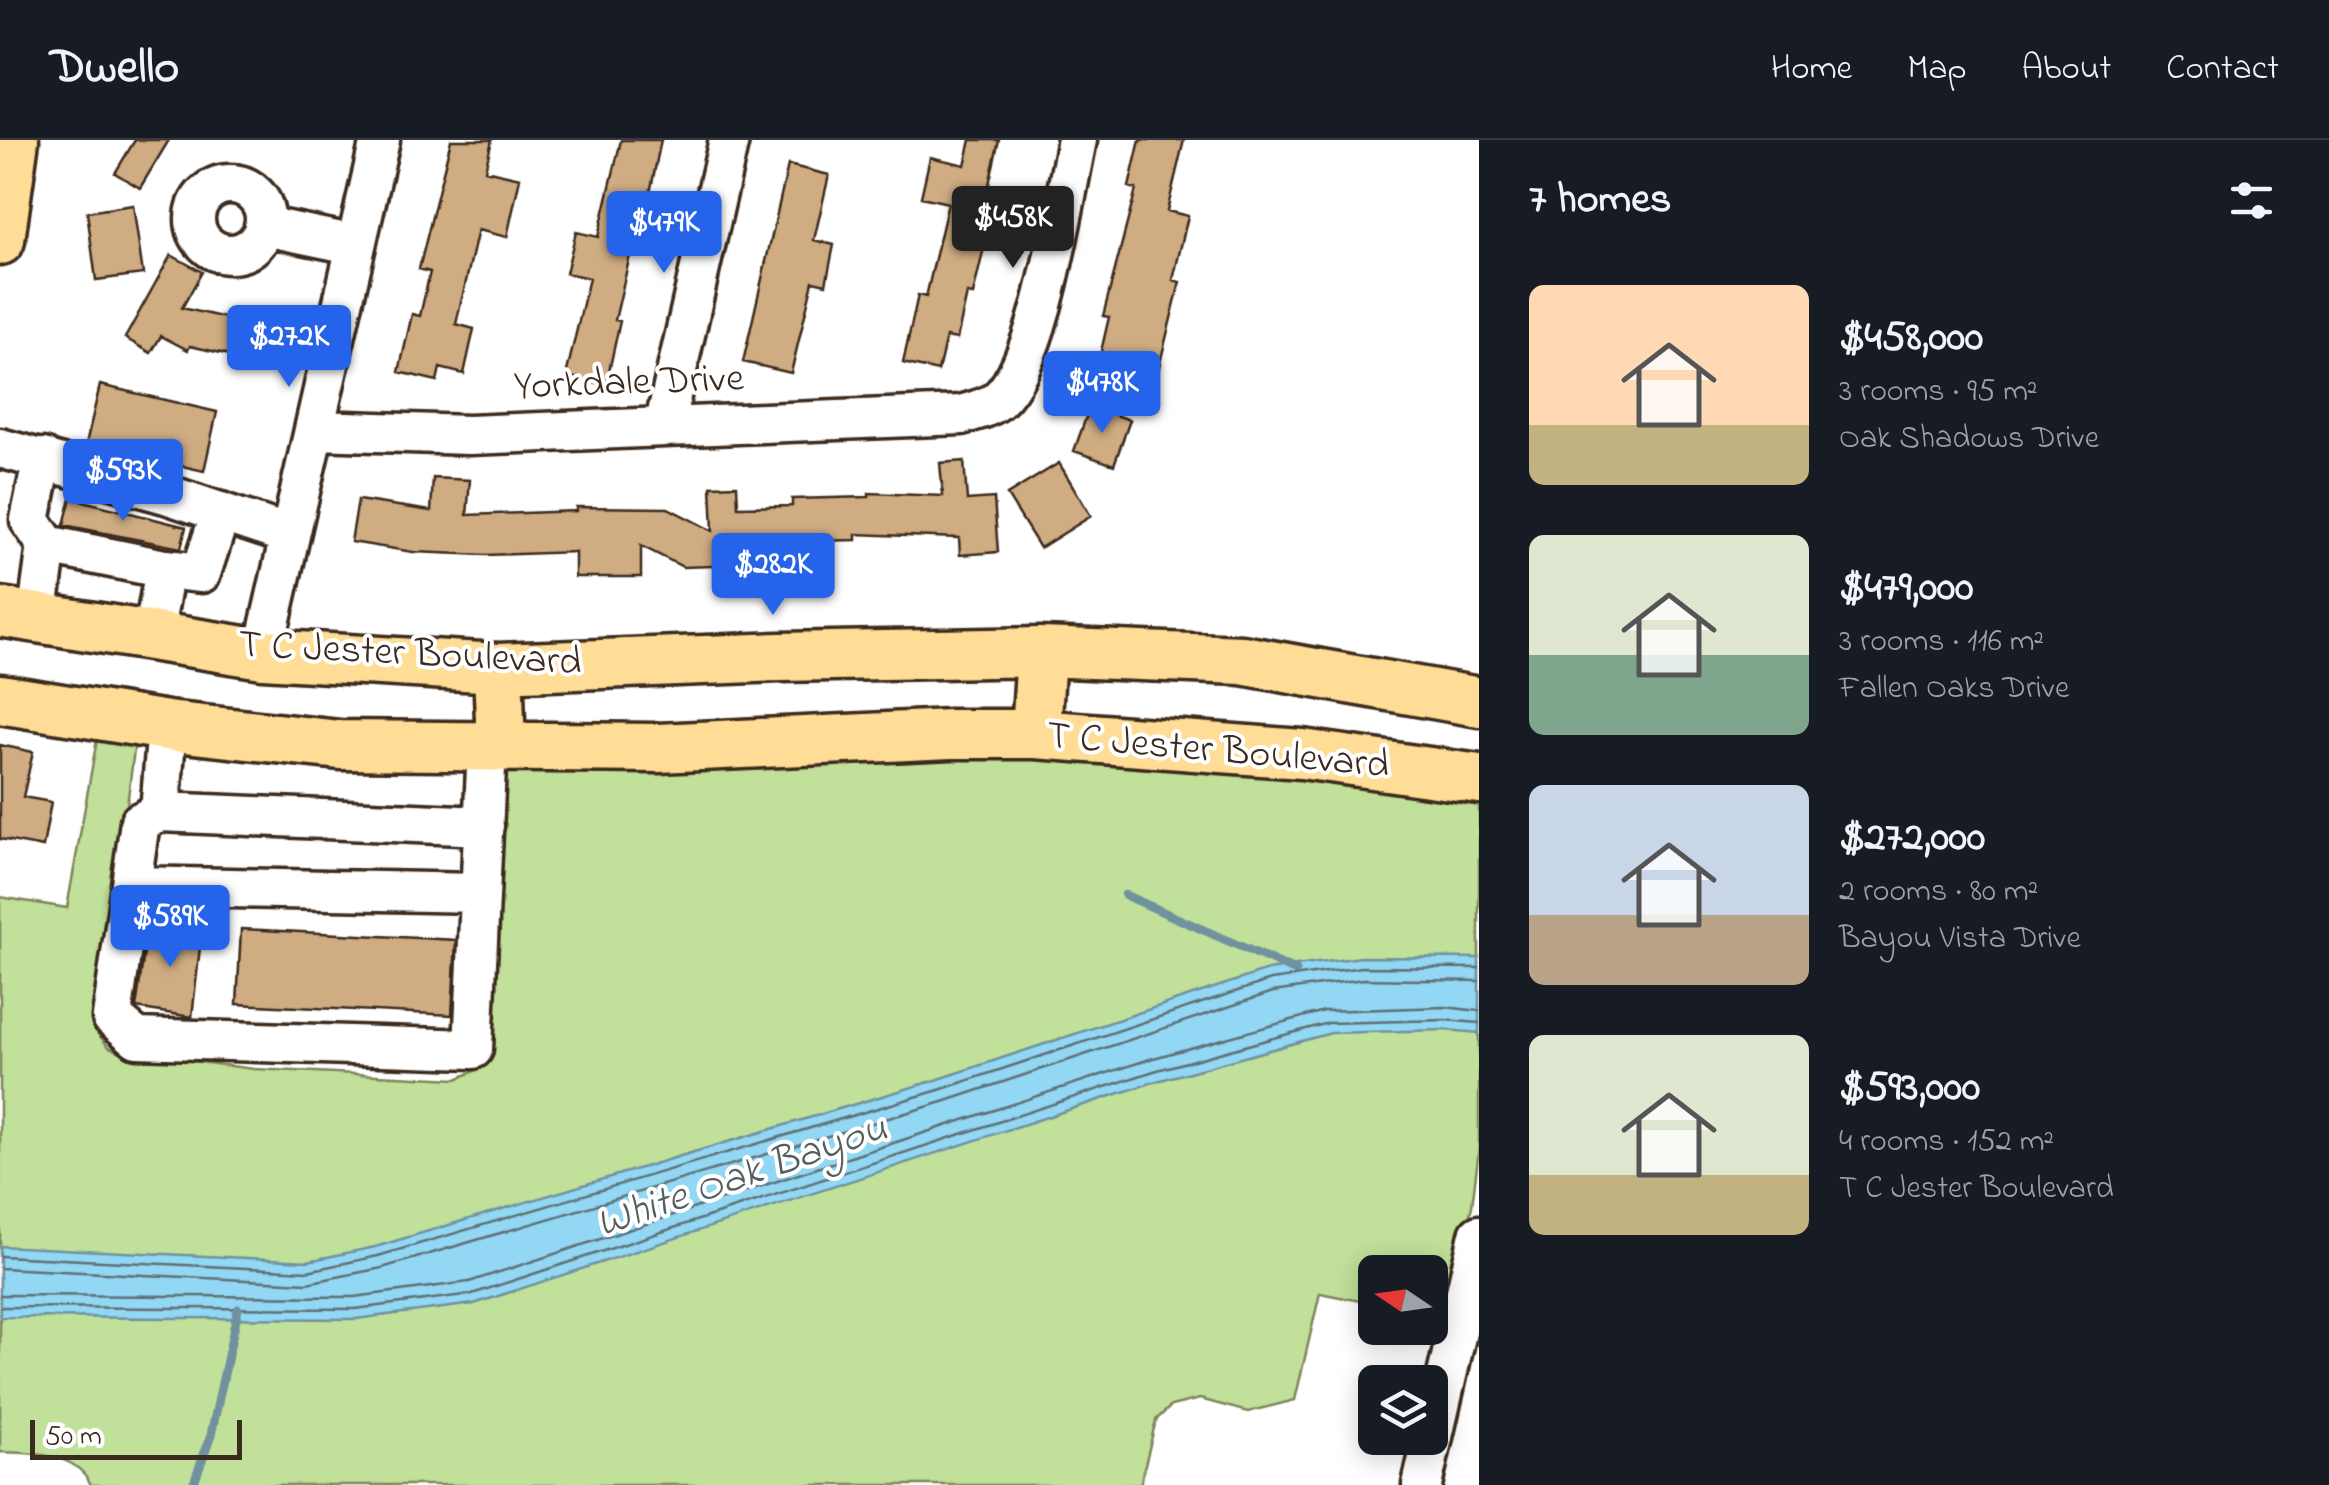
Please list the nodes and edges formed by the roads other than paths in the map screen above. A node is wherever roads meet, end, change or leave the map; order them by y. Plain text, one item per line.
1 (14, 140) edge
2 (380, 140) edge
3 (729, 140) edge
4 (1077, 140) edge
5 (264, 226) dead end
6 (0, 240) edge
7 (356, 245) junction
8 (664, 428) junction
9 (315, 430) junction
10 (0, 448) edge
11 (44, 458) junction
12 (221, 512) junction
13 (288, 535) junction
14 (47, 545) junction
15 (165, 569) junction
16 (18, 615) edge
17 (153, 636) junction
18 (1041, 652) junction
19 (264, 654) junction
20 (498, 668) junction
21 (0, 698) edge
22 (1479, 702) edge
23 (167, 726) junction
24 (1036, 734) junction
25 (494, 746) junction
26 (1479, 779) edge
27 (160, 812) junction
28 (484, 826) junction
29 (131, 886) junction
30 (480, 893) junction
31 (1479, 1235) edge
32 (1422, 1485) edge

1 - 6 main road
2 - 7 street
3 - 8 street
4 - 8 street, Yorkdale Drive
5 - 7 street
7 - 9 street
8 - 9 street, Yorkdale Drive
9 - 13 street
10 - 11 street
11 - 12 street
11 - 14 street
12 - 13 street
12 - 15 street
13 - 19 street
14 - 15 street
14 - 16 street
15 - 17 street
16 - 17 main road, T C Jester Boulevard
17 - 19 main road, T C Jester Boulevard
18 - 20 main road, T C Jester Boulevard
18 - 22 main road, T C Jester Boulevard
18 - 24 main road
19 - 20 main road, T C Jester Boulevard
20 - 25 main road
21 - 23 main road, T C Jester Boulevard
23 - 25 main road, T C Jester Boulevard
23 - 27 street
24 - 25 main road, T C Jester Boulevard
24 - 26 main road, T C Jester Boulevard
25 - 28 street
27 - 28 street
27 - 29 street
28 - 30 street
29 - 30 street
29 - 30 street
31 - 32 street

